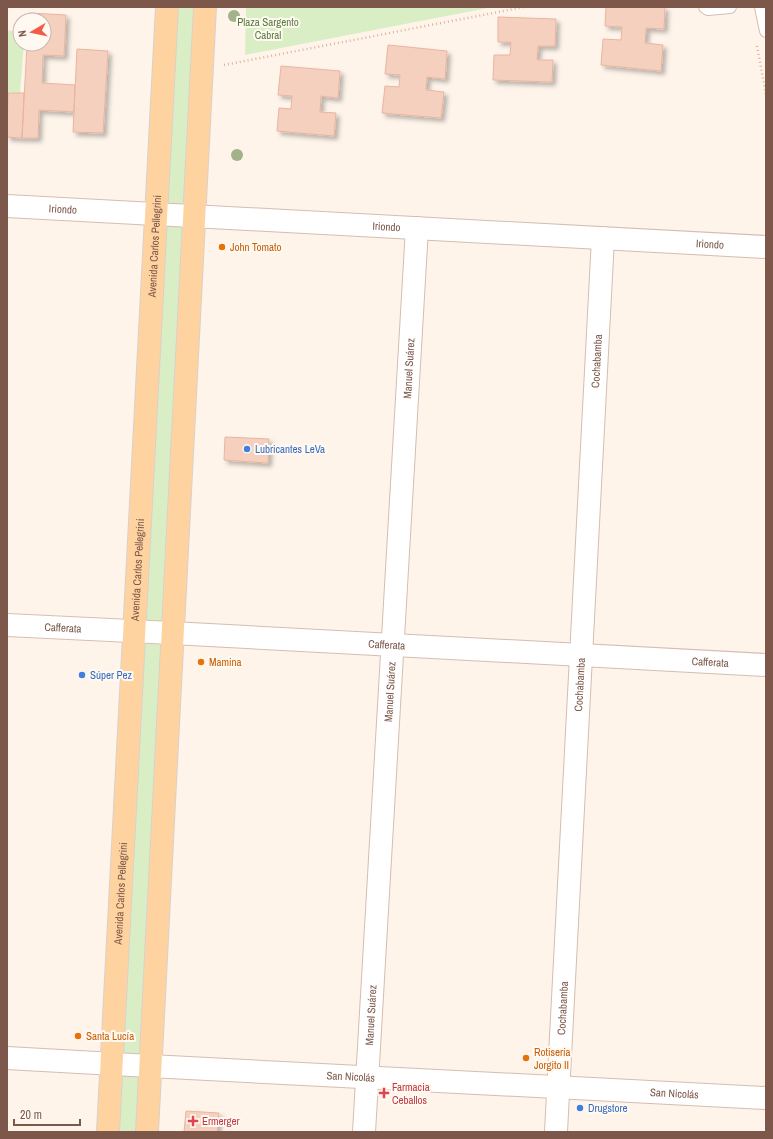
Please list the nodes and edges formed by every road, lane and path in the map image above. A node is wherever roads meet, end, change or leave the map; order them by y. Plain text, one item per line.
1 (167, 7) edge
2 (205, 7) edge
3 (524, 7) edge
4 (705, 7) edge
5 (730, 7) edge
6 (761, 7) edge
7 (766, 32) edge
8 (757, 44) dead end
9 (202, 69) junction
10 (766, 95) edge
11 (7, 206) edge
12 (156, 214) junction
13 (194, 216) junction
14 (417, 228) junction
15 (603, 238) junction
16 (766, 247) edge
17 (7, 624) edge
18 (134, 631) junction
19 (172, 633) junction
20 (393, 645) junction
21 (581, 655) junction
22 (766, 665) edge
23 (7, 1058) edge
24 (112, 1064) junction
25 (150, 1066) junction
26 (368, 1077) junction
27 (558, 1087) junction
28 (766, 1098) edge
29 (108, 1132) edge
30 (147, 1132) edge
31 (364, 1132) edge
32 (556, 1132) edge

1 - 12 main road, Avenida Carlos Pellegrini
2 - 9 main road
3 - 9 path
4 - 5 lane
6 - 7 lane
8 - 10 path
9 - 13 main road
11 - 12 street, Iriondo
12 - 13 street, Iriondo
12 - 18 main road, Avenida Carlos Pellegrini
13 - 14 street, Iriondo
13 - 19 main road
14 - 15 street, Iriondo
14 - 20 street, Manuel Suárez
15 - 16 street, Iriondo
15 - 21 street, Cochabamba
17 - 18 street, Cafferata
18 - 19 street, Cafferata
18 - 24 main road, Avenida Carlos Pellegrini
19 - 20 street, Cafferata
19 - 25 main road
20 - 21 street, Cafferata
20 - 26 street, Manuel Suárez
21 - 22 street, Cafferata
21 - 27 street, Cochabamba
23 - 24 street, San Nicolás
24 - 25 street, San Nicolás
24 - 29 main road, Avenida Carlos Pellegrini
25 - 26 street, San Nicolás
25 - 30 main road
26 - 27 street, San Nicolás
26 - 31 street, Manuel Suárez
27 - 28 street, San Nicolás
27 - 32 street, Cochabamba

